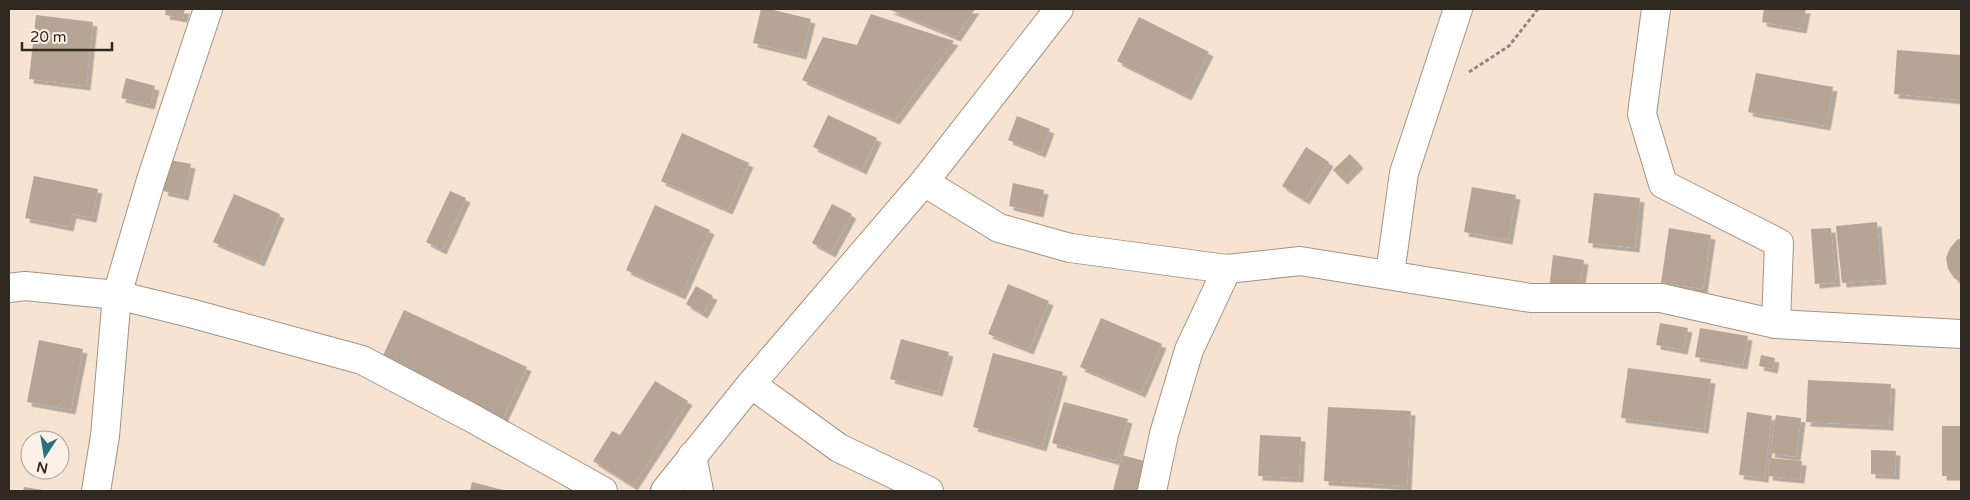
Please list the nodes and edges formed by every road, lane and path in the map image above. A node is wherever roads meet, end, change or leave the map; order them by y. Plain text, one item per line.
1 (208, 9) edge
2 (1458, 9) edge
3 (1538, 9) edge
4 (1656, 9) edge
5 (1056, 10) edge
6 (1468, 72) dead end
7 (924, 182) junction
8 (1226, 269) junction
9 (1390, 274) junction
10 (9, 288) edge
11 (117, 295) junction
12 (1776, 324) junction
13 (1961, 334) edge
14 (751, 384) junction
15 (692, 456) junction
16 (96, 491) edge
17 (602, 491) edge
18 (665, 491) edge
19 (699, 491) edge
20 (928, 491) edge
21 (1152, 491) edge

1 - 11 street
2 - 9 street
3 - 6 path
4 - 12 street
5 - 7 street
7 - 8 street
7 - 14 street
8 - 9 street
8 - 21 street
9 - 12 street
10 - 11 street
11 - 16 street
11 - 17 street
12 - 13 street
14 - 15 street
14 - 20 street
15 - 18 street
15 - 19 street

